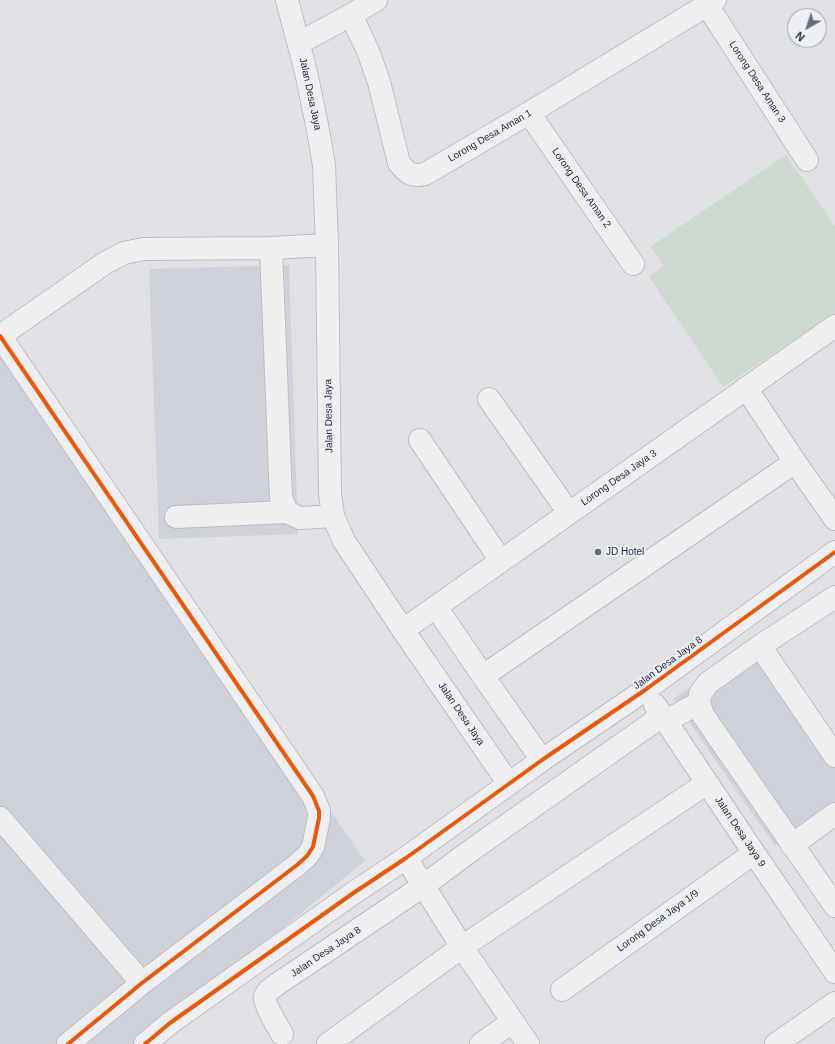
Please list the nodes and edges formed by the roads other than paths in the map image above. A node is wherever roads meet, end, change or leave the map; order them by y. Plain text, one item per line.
1 (287, 0) edge
2 (376, 0) edge
3 (711, 2) edge
4 (351, 15) junction
5 (299, 43) junction
6 (529, 113) junction
7 (807, 160) dead end
8 (327, 245) junction
9 (271, 248) junction
10 (633, 264) dead end
11 (835, 326) edge
12 (0, 336) edge
13 (746, 388) junction
14 (489, 398) dead end
15 (420, 440) dead end
16 (795, 462) junction
17 (287, 512) junction
18 (570, 513) junction
19 (333, 516) junction
20 (176, 517) dead end
21 (835, 519) edge
22 (835, 552) edge
23 (501, 561) junction
24 (832, 604) edge
25 (436, 607) junction
26 (404, 630) junction
27 (760, 646) junction
28 (483, 676) junction
29 (645, 690) junction
30 (699, 703) junction
31 (664, 719) junction
32 (835, 756) edge
33 (542, 760) junction
34 (707, 782) junction
35 (509, 784) junction
36 (835, 814) edge
37 (0, 818) edge
38 (792, 844) junction
39 (754, 853) junction
40 (406, 858) junction
41 (423, 886) junction
42 (835, 906) edge
43 (462, 947) junction
44 (835, 972) edge
45 (142, 983) junction
46 (562, 990) dead end
47 (835, 1003) edge
48 (512, 1022) junction
49 (282, 1034) dead end
50 (68, 1044) edge
51 (145, 1044) edge
52 (328, 1044) edge
53 (481, 1044) edge
54 (528, 1044) edge
55 (776, 1044) edge

1 - 5 street, Jalan Desa Jaya
2 - 4 street
3 - 6 street, Lorong Desa Aman 1
3 - 7 street, Lorong Desa Aman 3
4 - 5 street
4 - 6 street, Lorong Desa Aman 1
5 - 8 street, Jalan Desa Jaya
6 - 10 street, Lorong Desa Aman 2
8 - 9 street
8 - 19 street, Jalan Desa Jaya
9 - 12 street
9 - 17 street
11 - 13 street, Lorong Desa Jaya 3
12 - 45 street
13 - 16 street
13 - 18 street, Lorong Desa Jaya 3
14 - 18 street
15 - 23 street
16 - 21 street
16 - 28 street
17 - 19 street
17 - 20 street
18 - 23 street, Lorong Desa Jaya 3
19 - 26 street, Jalan Desa Jaya
22 - 29 street, Jalan Desa Jaya 8
23 - 25 street, Lorong Desa Jaya 3
24 - 27 street
25 - 26 street, Lorong Desa Jaya 3
25 - 28 street
26 - 35 street, Jalan Desa Jaya
27 - 30 street
27 - 32 street
28 - 33 street
29 - 31 street, Jalan Desa Jaya 9
29 - 33 street, Jalan Desa Jaya 8
30 - 31 street, Jalan Desa Jaya 8
30 - 38 street
31 - 34 street, Jalan Desa Jaya 9
31 - 41 street, Jalan Desa Jaya 8
33 - 35 street, Jalan Desa Jaya 8
34 - 39 street, Jalan Desa Jaya 9
34 - 43 street
35 - 40 street, Jalan Desa Jaya 8
36 - 38 street
37 - 45 street
38 - 42 street
39 - 44 street, Jalan Desa Jaya 9
39 - 46 street, Lorong Desa Jaya 1/9
40 - 41 street
40 - 51 street, Jalan Desa Jaya 8
41 - 43 street
41 - 49 street, Jalan Desa Jaya 8
43 - 48 street
43 - 52 street
45 - 50 street
47 - 55 street
48 - 53 street
48 - 54 street

